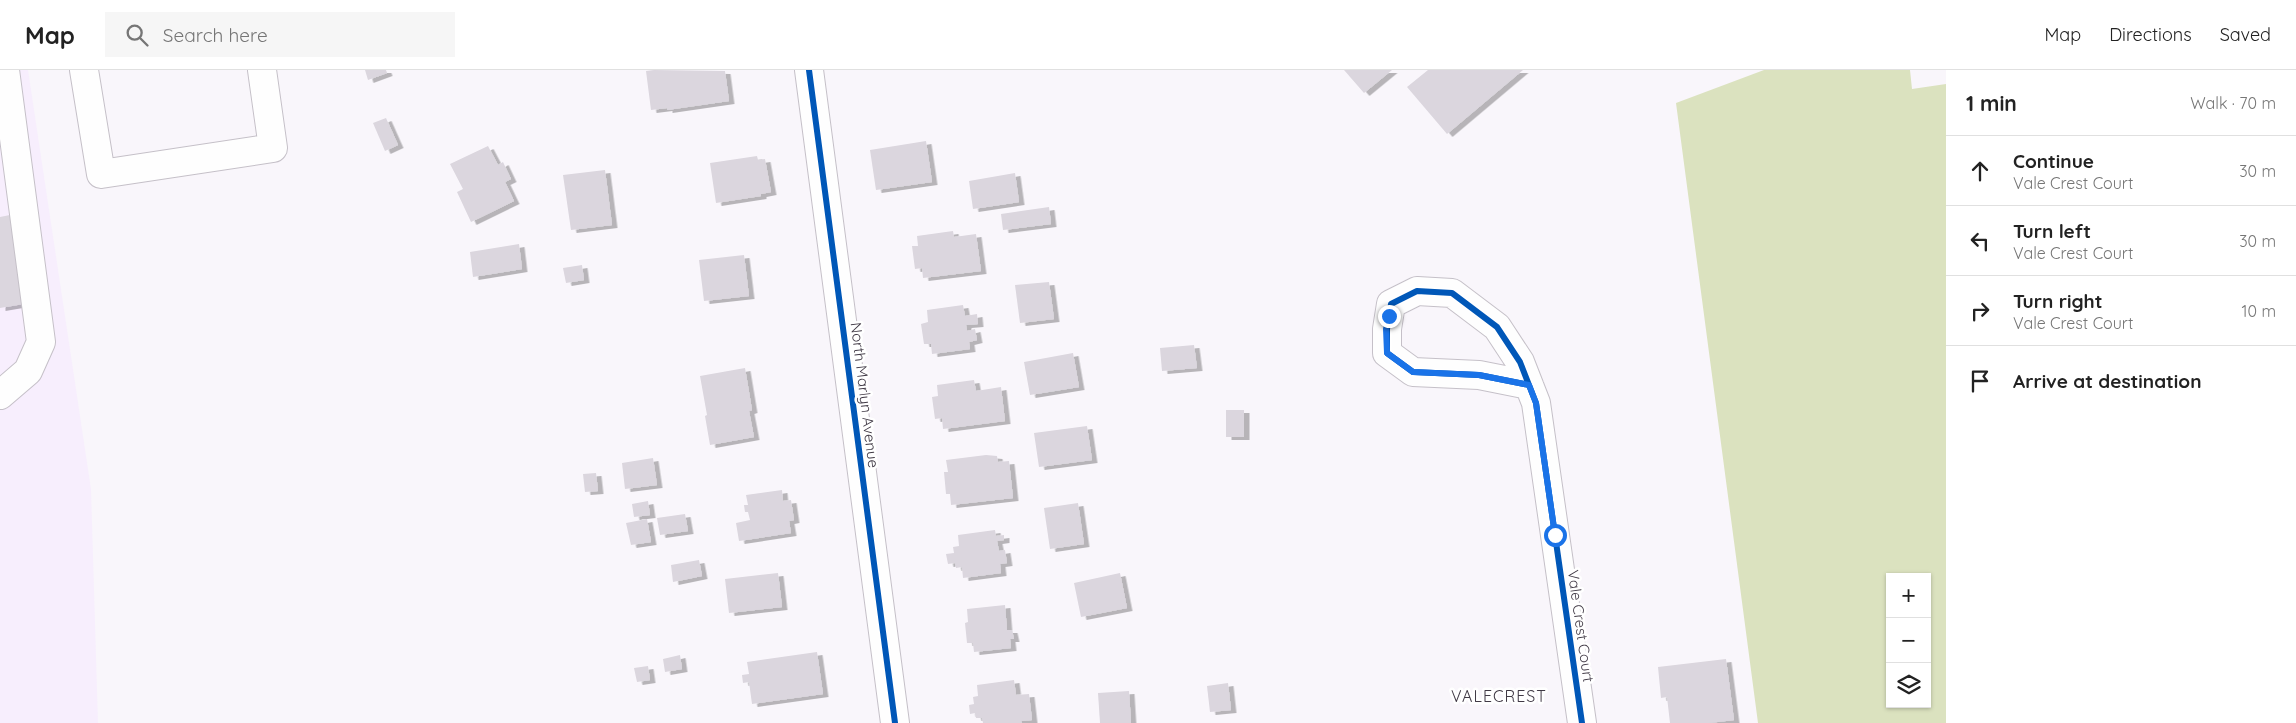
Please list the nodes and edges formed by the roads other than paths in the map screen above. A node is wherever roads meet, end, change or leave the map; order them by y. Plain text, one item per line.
1 (5, 70) edge
2 (84, 70) edge
3 (262, 70) edge
4 (810, 70) edge
5 (1529, 385) junction
6 (0, 395) edge
7 (894, 723) edge
8 (1582, 723) edge

1 - 6 street
2 - 3 street
4 - 7 street, North Marlyn Avenue
5 - 5 street, Vale Crest Court
5 - 8 street, Vale Crest Court

